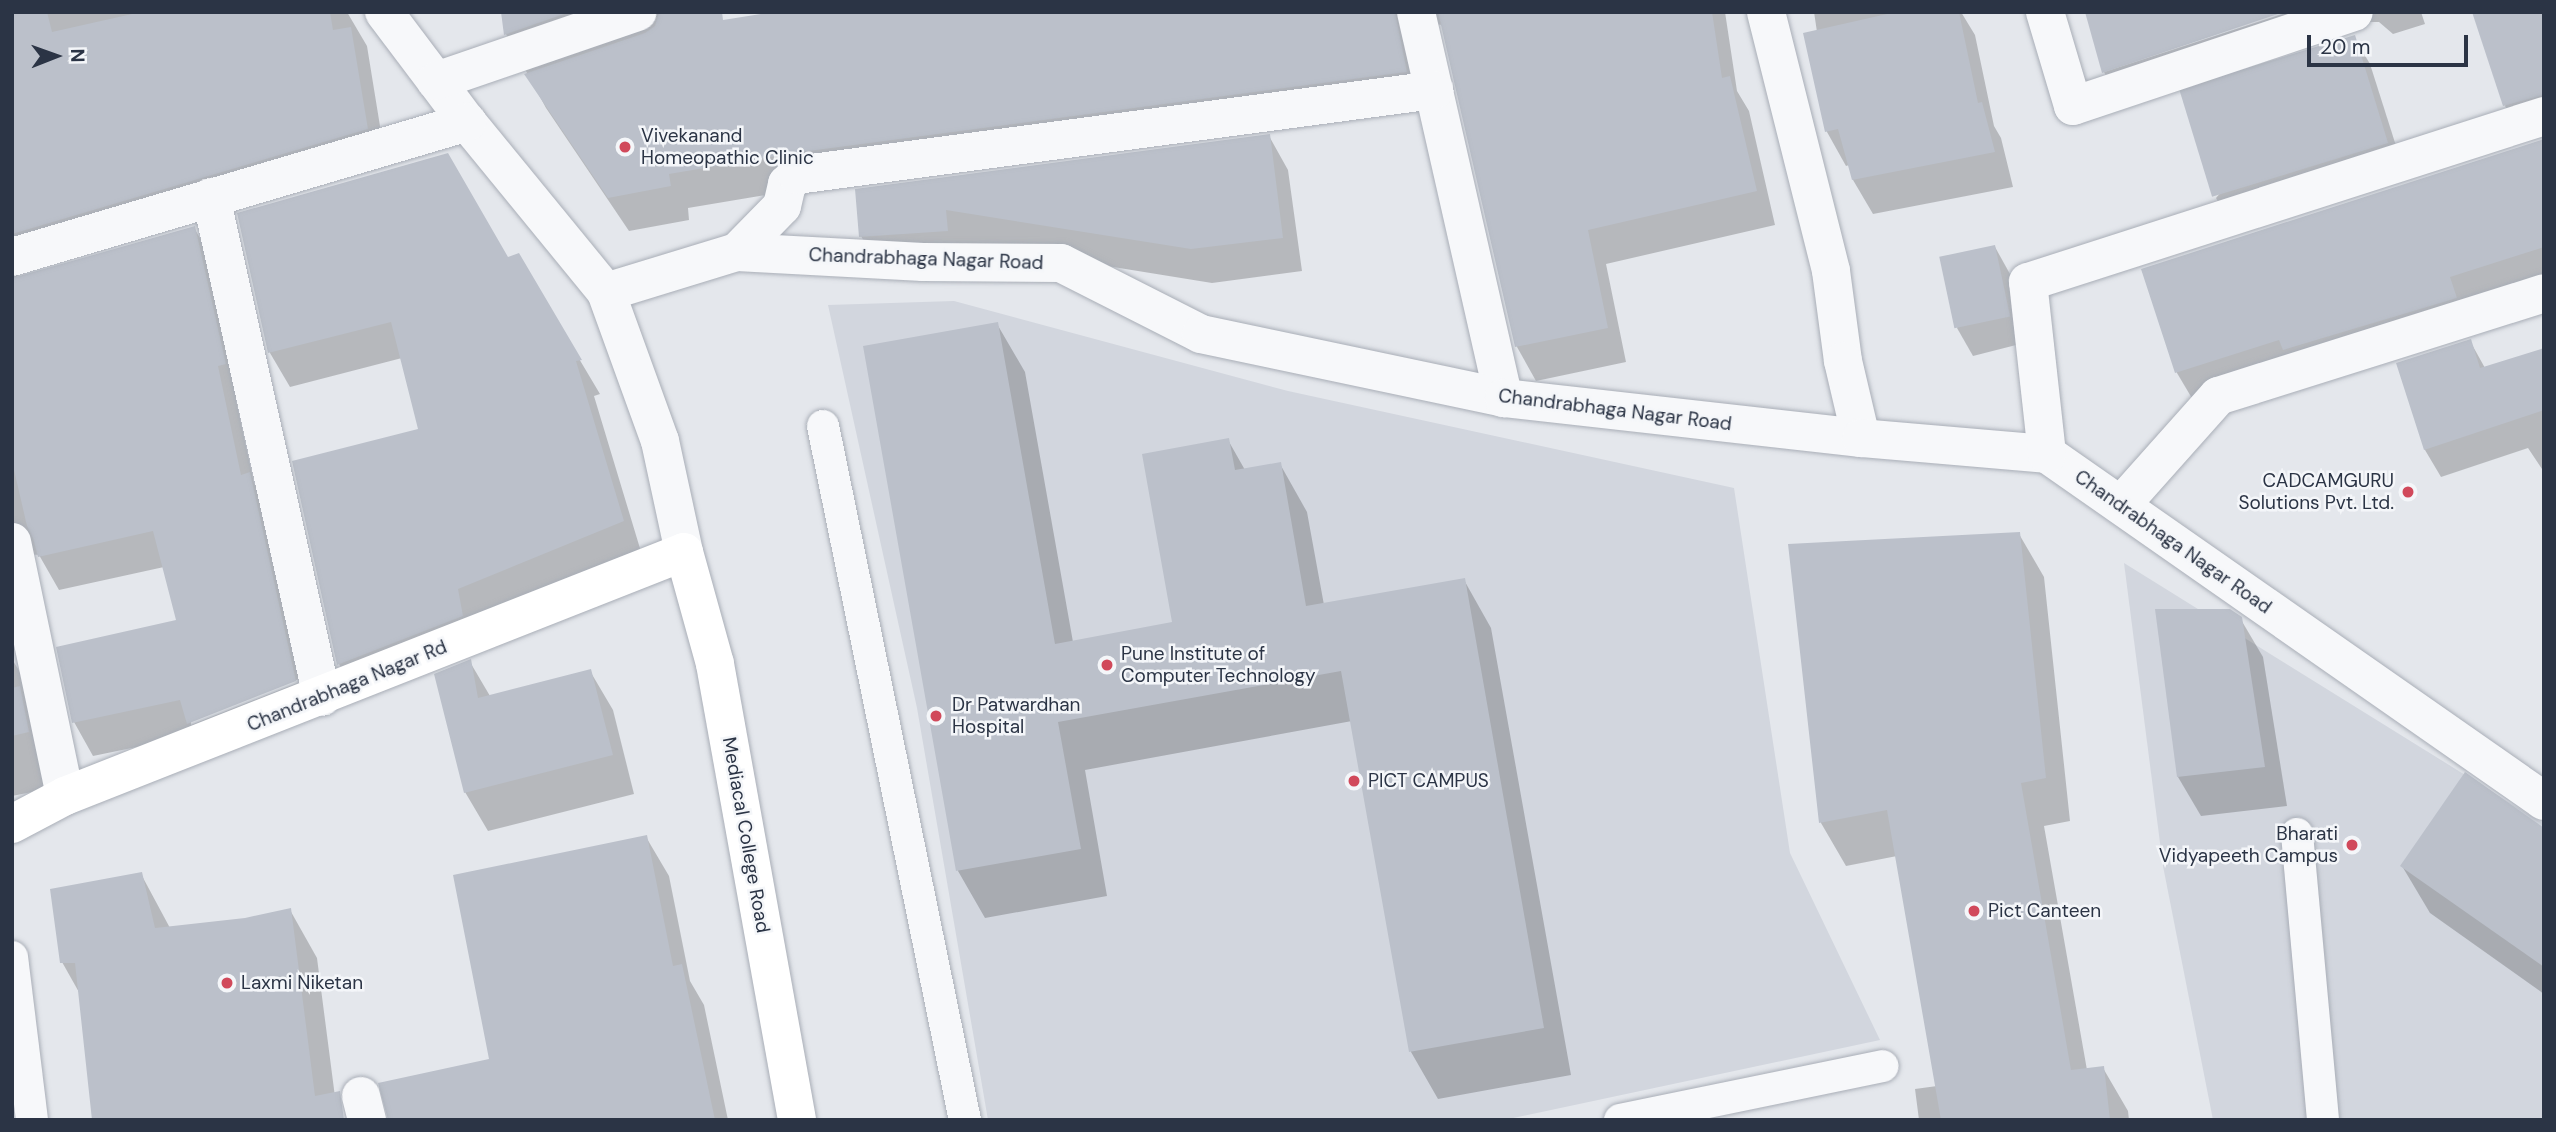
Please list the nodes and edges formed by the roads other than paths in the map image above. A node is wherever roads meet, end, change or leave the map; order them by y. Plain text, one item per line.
1 (384, 12) edge
2 (638, 12) edge
3 (1416, 12) edge
4 (1766, 12) edge
5 (2045, 12) edge
6 (2354, 12) edge
7 (2261, 27) edge
8 (436, 81) junction
9 (1434, 90) junction
10 (2544, 116) edge
11 (467, 122) junction
12 (211, 197) junction
13 (737, 252) junction
14 (12, 257) edge
15 (606, 292) junction
16 (2544, 293) edge
17 (1504, 398) junction
18 (823, 426) dead end
19 (1861, 438) junction
20 (2047, 454) junction
21 (2121, 505) junction
22 (12, 542) edge
23 (684, 552) junction
24 (322, 697) junction
25 (65, 796) junction
26 (2544, 801) edge
27 (12, 824) edge
28 (2297, 834) dead end
29 (12, 957) edge
30 (1883, 1066) dead end
31 (33, 1120) edge
32 (797, 1120) edge
33 (965, 1120) edge
34 (1619, 1120) edge
35 (2323, 1120) edge

1 - 8 street
2 - 8 street
3 - 9 street
4 - 19 street
5 - 7 street
6 - 7 street
8 - 11 street
9 - 13 street
9 - 17 street
10 - 20 street
11 - 12 street
11 - 15 street
12 - 14 street
12 - 24 street
13 - 15 street, Chandrabhaga Nagar Road
13 - 17 street, Chandrabhaga Nagar Road
15 - 23 street
16 - 21 street
17 - 19 street, Chandrabhaga Nagar Road
18 - 33 lane
19 - 20 street, Chandrabhaga Nagar Road
20 - 21 street, Chandrabhaga Nagar Road
21 - 26 street, Chandrabhaga Nagar Road
22 - 25 street
23 - 24 street, Chandrabhaga Nagar Rd
23 - 32 street, Mediacal College Road
24 - 25 street, Chandrabhaga Nagar Rd
25 - 27 street, Chandrabhaga Nagar Rd
28 - 35 lane
29 - 31 lane
30 - 34 lane

